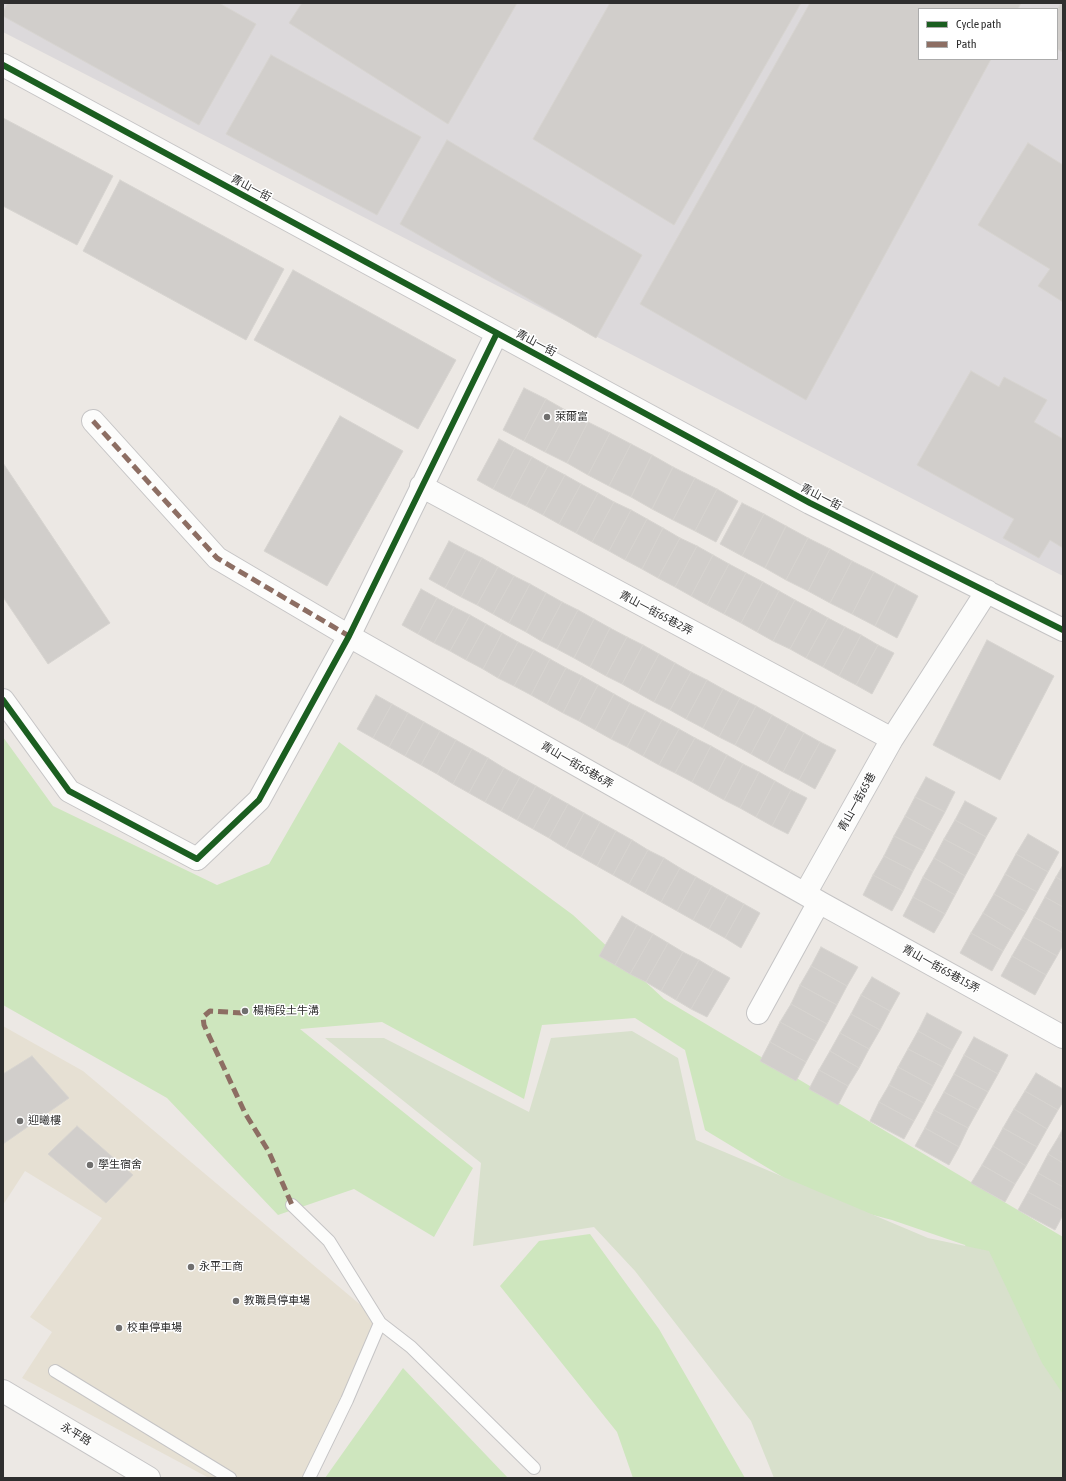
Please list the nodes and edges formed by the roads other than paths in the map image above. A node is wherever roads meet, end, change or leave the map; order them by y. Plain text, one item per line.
1 (3, 65) edge
2 (497, 333) junction
3 (93, 421) dead end
4 (421, 486) junction
5 (987, 591) junction
6 (1063, 630) edge
7 (349, 636) junction
8 (3, 700) edge
9 (892, 740) junction
10 (812, 898) junction
11 (758, 1013) dead end
12 (1063, 1036) edge
13 (292, 1205) dead end
14 (380, 1323) junction
15 (54, 1371) dead end
16 (3, 1391) edge
17 (534, 1468) dead end
18 (149, 1478) edge
19 (230, 1478) edge
20 (309, 1478) edge

1 - 2 street, 青山一街
2 - 4 street
2 - 5 street, 青山一街
3 - 7 street, 青山一街65巷6弄
4 - 7 street
4 - 9 street, 青山一街65巷2弄
5 - 6 street, 青山一街
5 - 9 street, 青山一街65巷
7 - 8 street
7 - 10 street, 青山一街65巷6弄
9 - 10 street, 青山一街65巷
10 - 11 street, 青山一街65巷
10 - 12 street, 青山一街65巷15弄
13 - 14 lane
14 - 17 lane
14 - 20 lane
15 - 19 lane
16 - 18 street, 永平路

